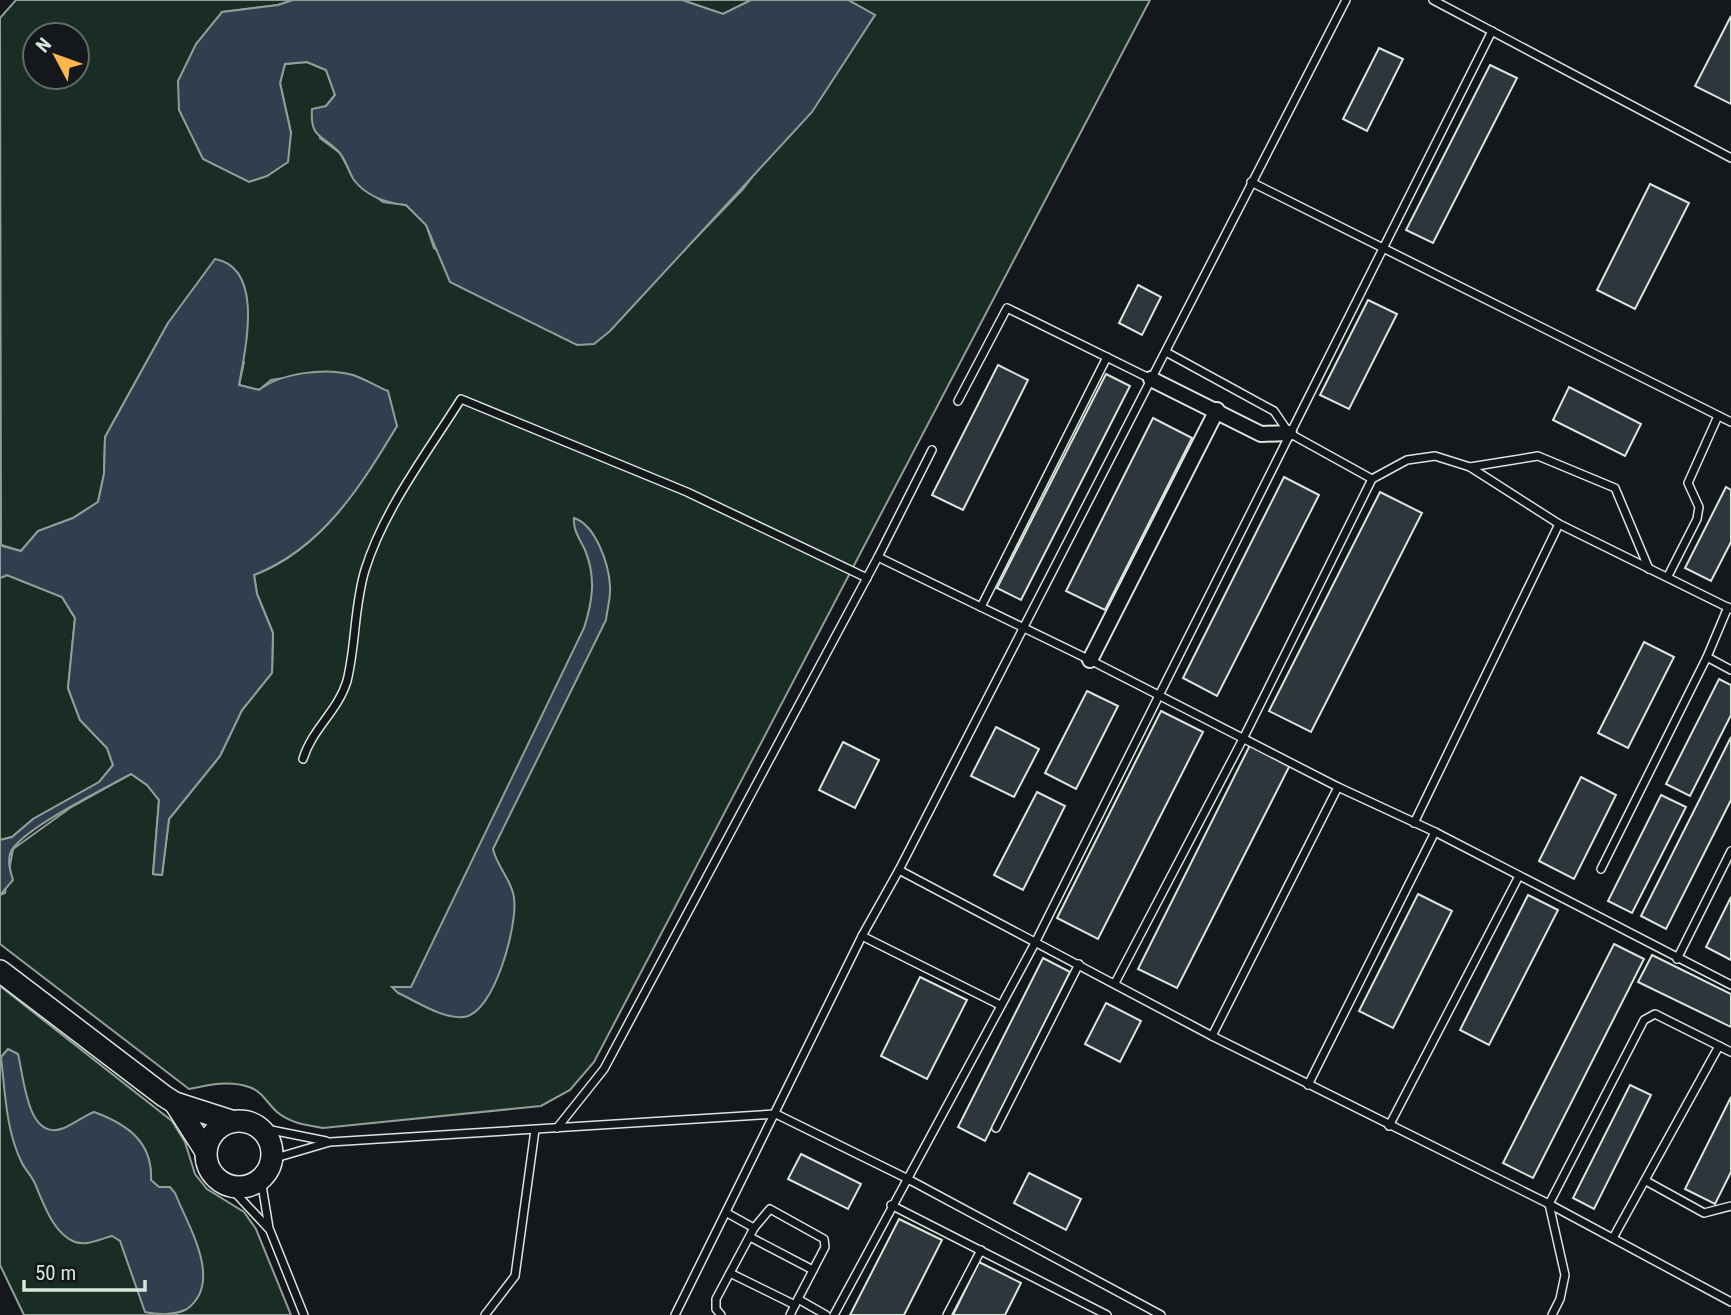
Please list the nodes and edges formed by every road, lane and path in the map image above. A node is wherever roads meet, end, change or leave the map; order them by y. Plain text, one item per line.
1 (1346, 0) edge
2 (1433, 0) edge
3 (1492, 31) junction
4 (1731, 158) edge
5 (1251, 182) junction
6 (1381, 250) junction
7 (1166, 352) junction
8 (1107, 357) junction
9 (1150, 379) junction
10 (958, 401) dead end
11 (1217, 410) junction
12 (1718, 416) junction
13 (1731, 422) edge
14 (1290, 433) junction
15 (932, 450) dead end
16 (1470, 467) junction
17 (1372, 480) junction
18 (1559, 524) junction
19 (878, 557) junction
20 (1649, 569) junction
21 (1668, 576) junction
22 (867, 578) junction
23 (981, 607) junction
24 (1730, 608) edge
25 (1023, 627) junction
26 (1707, 657) junction
27 (1090, 660) junction
28 (1731, 670) edge
29 (1158, 695) junction
30 (1244, 737) junction
31 (303, 759) dead end
32 (1338, 787) junction
33 (1414, 823) junction
34 (1435, 832) junction
35 (1731, 851) edge
36 (1601, 869) dead end
37 (899, 870) junction
38 (1519, 876) junction
39 (862, 936) junction
40 (1035, 943) junction
41 (1677, 959) junction
42 (1079, 964) junction
43 (0, 971) edge
44 (1115, 983) junction
45 (1731, 985) edge
46 (1000, 1005) junction
47 (1212, 1036) junction
48 (1719, 1046) junction
49 (1731, 1052) edge
50 (1308, 1085) junction
51 (175, 1103) junction
52 (776, 1114) junction
53 (231, 1121) junction
54 (1389, 1126) junction
55 (261, 1128) junction
56 (557, 1128) junction
57 (996, 1128) dead end
58 (535, 1130) junction
59 (330, 1142) junction
60 (205, 1150) junction
61 (272, 1159) junction
62 (905, 1178) junction
63 (261, 1179) junction
64 (1646, 1181) junction
65 (228, 1185) junction
66 (1549, 1204) junction
67 (891, 1205) junction
68 (1731, 1206) edge
69 (727, 1213) junction
70 (269, 1228) junction
71 (754, 1228) junction
72 (750, 1237) junction
73 (1614, 1238) junction
74 (981, 1250) junction
75 (813, 1270) junction
76 (730, 1273) junction
77 (796, 1302) junction
78 (1731, 1302) edge
79 (304, 1315) edge
80 (485, 1315) edge
81 (675, 1315) edge
82 (721, 1315) edge
83 (790, 1315) edge
84 (826, 1315) edge
85 (834, 1315) edge
86 (947, 1315) edge
87 (1107, 1315) edge
88 (1161, 1315) edge
89 (1552, 1315) edge

1 - 5 lane
2 - 3 lane
3 - 4 lane
3 - 6 lane
5 - 6 lane
5 - 7 lane
6 - 12 lane
6 - 14 lane
7 - 9 lane
7 - 14 lane
8 - 9 lane
8 - 10 lane
8 - 23 lane
9 - 11 street
9 - 25 lane
11 - 14 street
11 - 27 street
12 - 13 lane
12 - 21 lane
14 - 17 lane
14 - 29 lane
15 - 19 lane
16 - 17 lane
16 - 18 lane
16 - 20 lane
17 - 30 lane
18 - 20 lane
18 - 33 lane
19 - 22 lane
19 - 23 lane
20 - 21 lane
21 - 24 lane
22 - 31 lane
22 - 56 lane
23 - 25 lane
24 - 26 lane
25 - 27 lane
25 - 37 lane
26 - 28 lane
26 - 36 lane
27 - 29 lane
29 - 30 lane
29 - 40 lane
30 - 32 lane
30 - 44 lane
32 - 33 lane
32 - 47 lane
33 - 34 lane
34 - 38 lane
34 - 50 lane
35 - 41 lane
37 - 39 lane
37 - 40 lane
38 - 41 lane
38 - 54 lane
39 - 46 lane
39 - 52 lane
40 - 42 lane
40 - 46 lane
41 - 45 lane
42 - 44 lane
42 - 57 lane
43 - 51 street
44 - 47 lane
46 - 62 lane
47 - 50 lane
48 - 49 lane
48 - 64 lane
48 - 66 lane
50 - 54 lane
51 - 53 street
51 - 60 street
52 - 56 lane
52 - 62 lane
52 - 69 lane
53 - 55 street
53 - 60 street
54 - 66 lane
55 - 59 lane
55 - 61 street
56 - 58 lane
58 - 59 lane
58 - 80 lane
59 - 61 lane
60 - 65 street
61 - 63 street
62 - 67 lane
62 - 88 lane
63 - 65 street
63 - 70 lane
64 - 68 lane
64 - 73 lane
65 - 70 lane
66 - 73 lane
66 - 89 lane
67 - 74 lane
67 - 85 lane
69 - 71 lane
69 - 81 lane
70 - 79 lane
71 - 72 lane
71 - 75 lane
72 - 75 lane
72 - 76 lane
73 - 78 lane
74 - 86 lane
74 - 87 lane
75 - 77 lane
76 - 77 lane
76 - 82 lane
77 - 83 lane
77 - 84 lane

